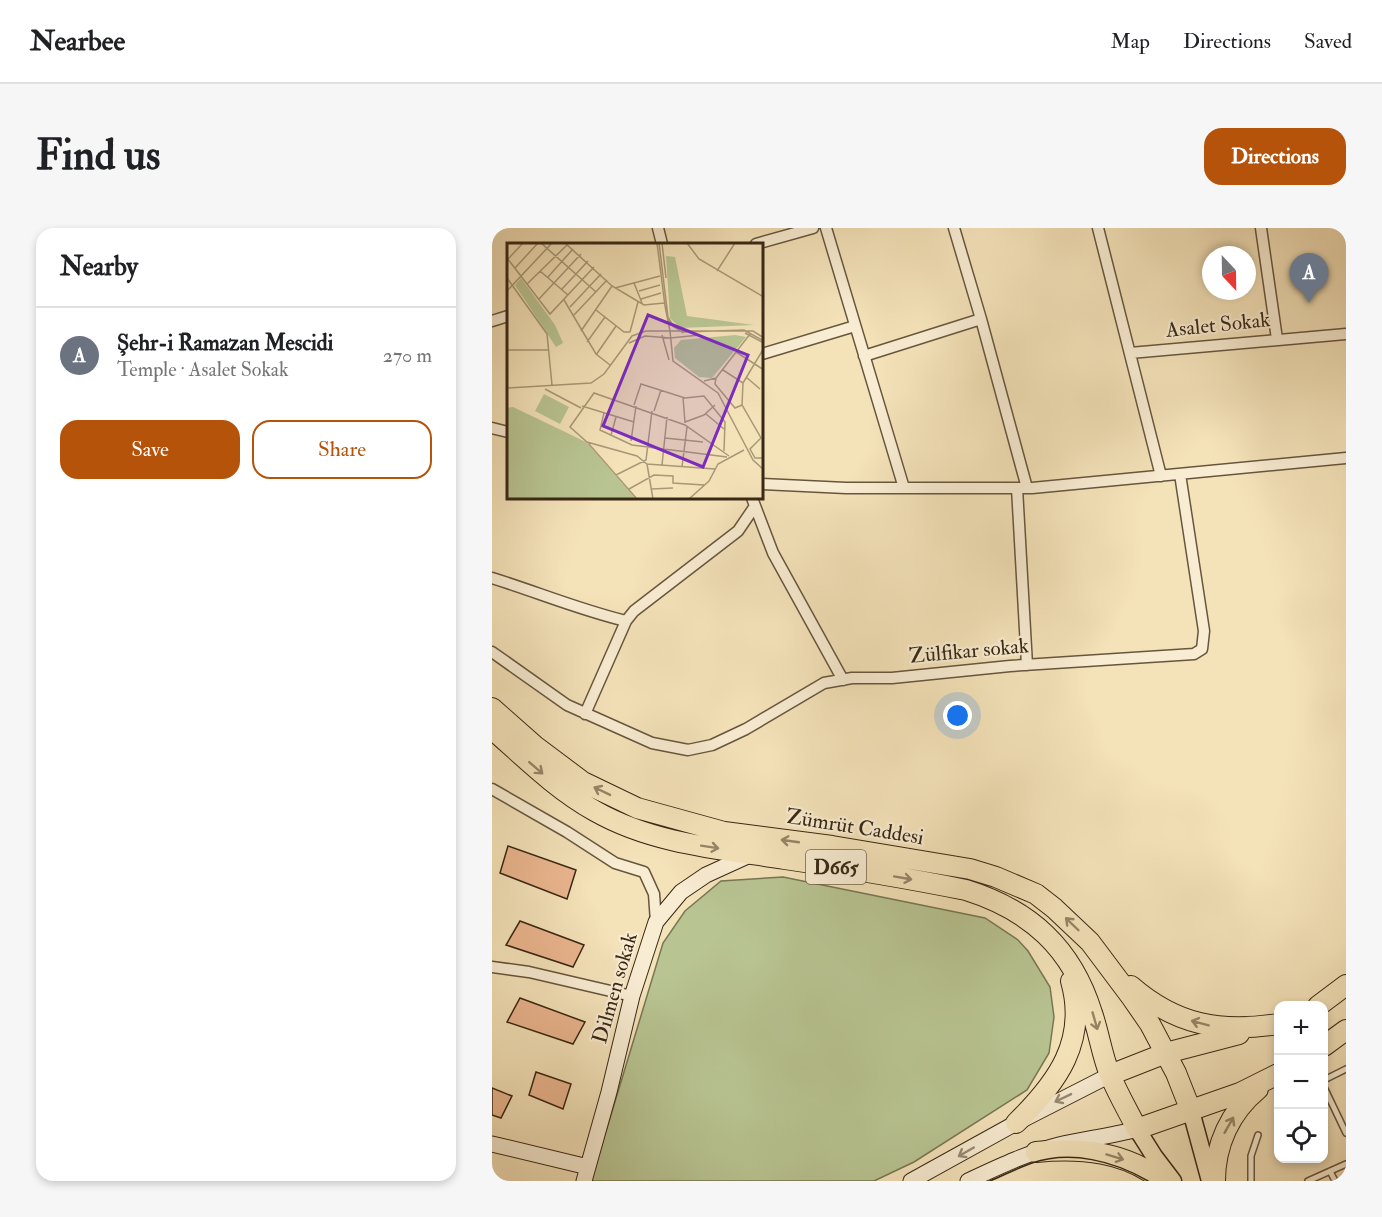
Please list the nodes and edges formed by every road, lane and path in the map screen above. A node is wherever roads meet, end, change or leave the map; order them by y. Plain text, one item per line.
1 (658, 228) edge
2 (813, 228) edge
3 (826, 228) edge
4 (954, 228) edge
5 (1098, 228) edge
6 (1261, 228) edge
7 (662, 243) edge
8 (760, 243) edge
9 (507, 316) edge
10 (981, 319) junction
11 (492, 321) edge
12 (855, 326) junction
13 (1346, 334) edge
14 (1276, 339) junction
15 (764, 353) edge
16 (1130, 353) junction
17 (864, 357) junction
18 (492, 428) edge
19 (507, 432) edge
20 (1346, 458) edge
21 (1180, 474) junction
22 (1161, 476) junction
23 (764, 484) edge
24 (904, 488) junction
25 (1022, 488) junction
26 (754, 502) edge
27 (492, 578) edge
28 (626, 621) junction
29 (492, 652) edge
30 (1027, 665) junction
31 (843, 680) junction
32 (492, 708) edge
33 (585, 714) junction
34 (492, 729) edge
35 (492, 789) edge
36 (752, 854) junction
37 (656, 922) junction
38 (1050, 939) junction
39 (492, 968) edge
40 (1110, 968) junction
41 (1346, 985) edge
42 (632, 996) junction
43 (1324, 1001) edge
44 (1274, 1024) edge
45 (1274, 1025) edge
46 (1346, 1030) edge
47 (1328, 1043) edge
48 (1166, 1053) junction
49 (1346, 1069) edge
50 (1110, 1075) junction
51 (1274, 1077) edge
52 (1274, 1078) edge
53 (1328, 1078) edge
54 (1328, 1097) edge
55 (1191, 1111) junction
56 (1016, 1123) junction
57 (1137, 1129) junction
58 (1346, 1133) edge
59 (1258, 1135) dead end
60 (492, 1144) edge
61 (1036, 1152) junction
62 (1346, 1164) edge
63 (1330, 1171) junction
64 (586, 1174) edge
65 (912, 1181) edge
66 (968, 1181) edge
67 (1161, 1181) edge
68 (1173, 1181) edge
69 (1210, 1181) edge
70 (1215, 1181) edge
71 (1251, 1181) edge
72 (1308, 1181) edge
73 (1335, 1181) edge

1 - 7 street
2 - 8 street
3 - 12 street
4 - 10 street
5 - 16 street
6 - 14 street
9 - 11 street
10 - 17 street
10 - 25 street
12 - 15 street
12 - 17 street
13 - 14 street, Asalet Sokak
14 - 16 street, Asalet Sokak
16 - 22 street
17 - 24 street
18 - 19 street
20 - 21 street
21 - 22 street
21 - 30 street, Zülfikar sokak
22 - 25 street
23 - 24 street
24 - 25 street
25 - 30 street
26 - 28 street
26 - 31 street
27 - 28 street
28 - 33 street
29 - 33 street, Zülfikar sokak
30 - 31 street, Zülfikar sokak
31 - 33 street, Zülfikar sokak
40 -> 32 highway, Zümrüt Caddesi / D665
34 -> 36 highway, D665
35 - 37 street
36 - 37 street, Dilmen sokak
36 -> 38 highway, D665
37 - 42 street, Dilmen sokak
38 -> 50 highway, D665
38 - 56 highway
39 - 42 street
44 -> 40 highway
40 - 48 highway, Zümrüt Caddesi
41 - 43 highway
42 - 64 street, Dilmen sokak
45 - 48 highway
46 - 47 highway
48 - 50 highway
48 - 55 highway, Zümrüt Caddesi
49 - 53 lane
50 -> 56 street
50 - 57 highway, D665
51 - 55 highway
70 -> 52 highway
54 - 58 lane
55 - 57 highway
55 - 69 main road
56 -> 65 street
57 - 61 street
57 - 68 main road
59 - 71 lane
60 - 64 street
61 - 66 street
61 -> 67 highway
62 - 63 lane
63 - 72 lane
63 - 73 lane

